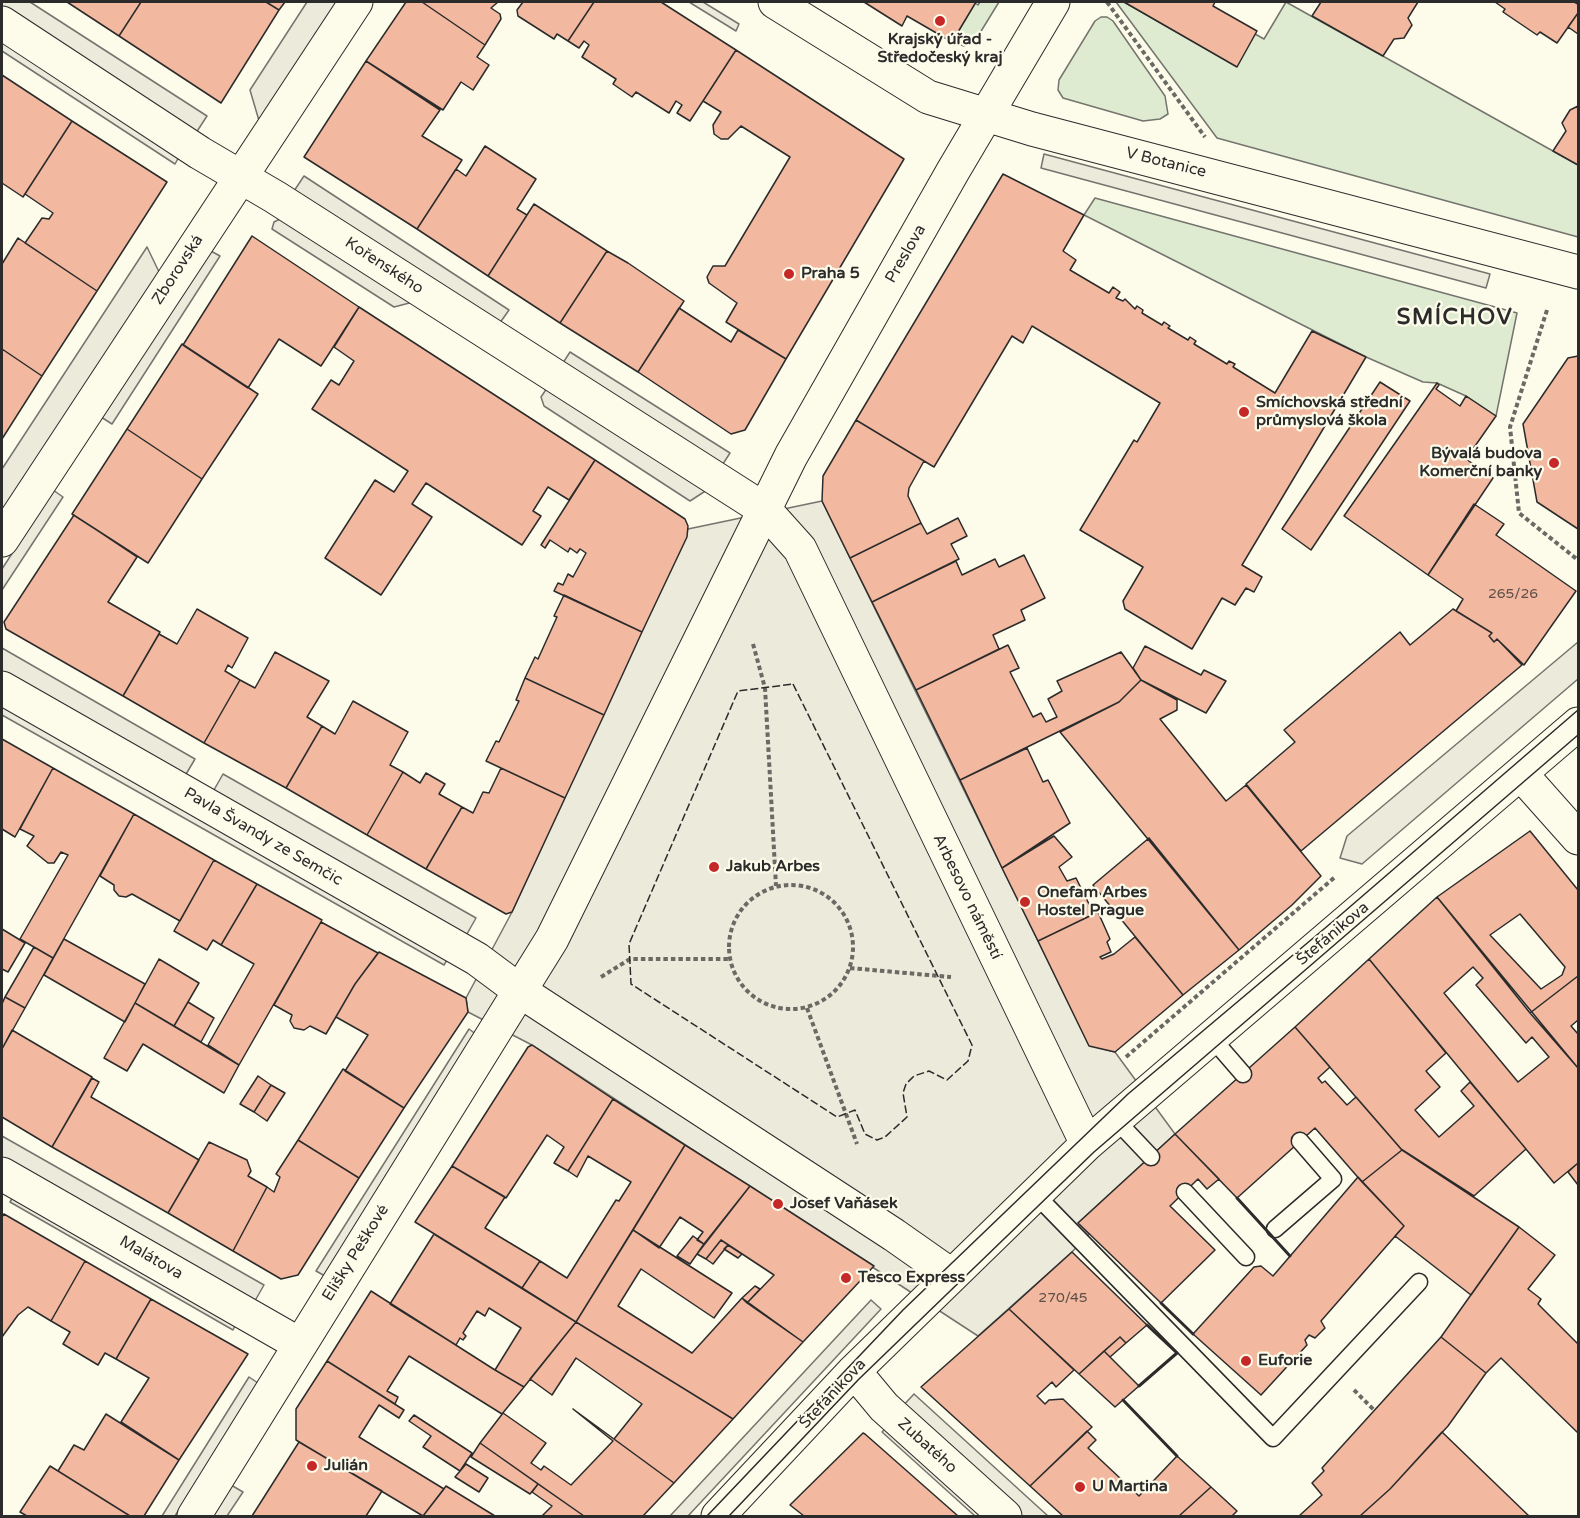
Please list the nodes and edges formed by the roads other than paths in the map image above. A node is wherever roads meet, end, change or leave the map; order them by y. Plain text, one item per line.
1 (356, 2) edge
2 (775, 2) edge
3 (1053, 2) edge
4 (2, 23) edge
5 (986, 114) junction
6 (240, 176) junction
7 (1578, 272) edge
8 (765, 510) junction
9 (2, 540) edge
10 (2, 688) edge
11 (1578, 724) edge
12 (1521, 774) junction
13 (1578, 838) edge
14 (520, 992) junction
15 (1211, 1037) junction
16 (1243, 1074) dead end
17 (1115, 1119) junction
18 (1300, 1141) dead end
19 (1087, 1144) junction
20 (1151, 1157) dead end
21 (2, 1173) edge
22 (1185, 1192) dead end
23 (1035, 1194) junction
24 (1275, 1229) dead end
25 (1246, 1257) dead end
26 (951, 1275) junction
27 (1419, 1282) dead end
28 (300, 1344) junction
29 (854, 1371) junction
30 (194, 1516) edge
31 (718, 1516) edge
32 (1005, 1516) edge

1 - 6 street, Zborovská
2 - 5 street, V Botanice
3 - 5 street, Preslova
4 - 6 street, Kořenského
5 - 7 street, V Botanice
5 - 8 street, Preslova
6 - 8 street, Kořenského
6 - 9 street, Zborovská
8 - 14 street
8 - 19 street, Arbesovo náměstí
10 - 14 street, Pavla Švandy ze Semčic
11 - 12 street, Štefánikova
12 - 13 street
12 - 15 street, Štefánikova
14 - 26 street
14 - 28 street, Elišky Peškové
15 - 16 lane
15 - 17 street, Štefánikova
17 - 19 street, Štefánikova
17 - 20 lane
18 - 24 lane
19 - 23 street
21 - 28 street, Malátova
22 - 25 lane
23 - 26 street
23 - 27 lane
26 - 29 street, Štefánikova
28 - 30 street, Elišky Peškové
29 - 31 street, Štefánikova
29 - 32 street, Zubatého

